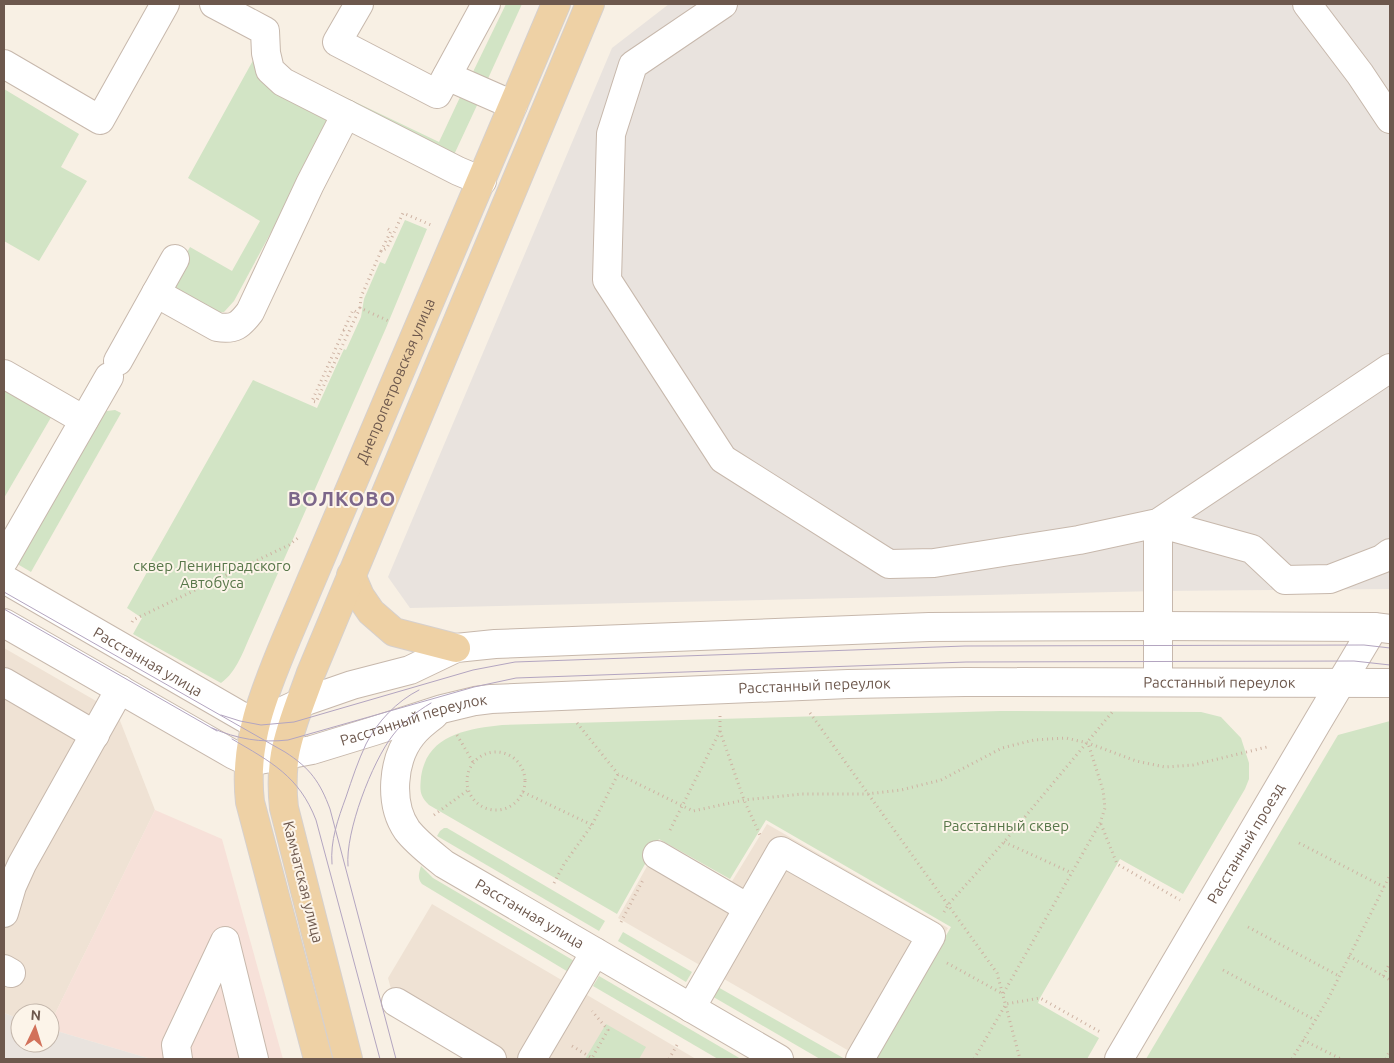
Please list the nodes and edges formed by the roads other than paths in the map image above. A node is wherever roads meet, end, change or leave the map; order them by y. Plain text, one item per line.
1 (166, 4) edge
2 (214, 4) edge
3 (359, 4) edge
4 (486, 4) edge
5 (556, 4) edge
6 (723, 4) edge
7 (1307, 4) edge
8 (592, 5) edge
9 (4, 64) edge
10 (447, 76) junction
11 (513, 105) junction
12 (346, 114) junction
13 (1390, 119) edge
14 (482, 181) junction
15 (175, 259) dead end
16 (156, 293) junction
17 (1390, 368) edge
18 (4, 374) edge
19 (84, 420) junction
20 (1158, 523) junction
21 (1390, 553) edge
22 (4, 560) edge
23 (351, 575) junction
24 (4, 580) edge
25 (4, 622) edge
26 (1158, 626) junction
27 (1382, 628) edge
28 (456, 648) junction
29 (4, 682) edge
30 (1158, 682) junction
31 (1341, 682) junction
32 (1390, 683) edge
33 (120, 690) junction
34 (300, 703) junction
35 (442, 709) junction
36 (255, 724) junction
37 (95, 735) junction
38 (285, 755) junction
39 (249, 762) junction
40 (657, 855) road end
41 (13, 858) edge
42 (748, 908) junction
43 (4, 913) edge
44 (595, 952) junction
45 (396, 1002) dead end
46 (690, 1008) junction
47 (1113, 1048) edge
48 (178, 1059) edge
49 (254, 1059) edge
50 (318, 1059) edge
51 (348, 1059) edge
52 (492, 1059) edge
53 (532, 1059) edge
54 (779, 1059) edge
55 (860, 1059) edge

1 - 9 street
2 - 12 street
3 - 10 street
4 - 10 street
5 - 11 main road, Днепропетровская улица
6 - 20 street
7 - 13 street
8 - 23 main road
10 - 11 street
11 - 14 main road, Днепропетровская улица
12 - 14 street
12 - 16 street
14 - 36 main road, Днепропетровская улица
15 - 16 street
16 - 19 street
17 - 20 street
18 - 19 street
19 - 22 street
20 - 21 street
20 - 26 street
23 - 28 main road
23 - 34 main road
24 - 36 street, Расстанная улица
25 - 33 street
26 - 27 street
26 - 28 street
26 - 30 street
27 - 31 street, Расстанный проезд
28 - 34 street
29 - 37 street
30 - 31 street, Расстанный переулок
30 - 35 street, Расстанный переулок
31 - 32 street, Расстанный переулок
31 - 47 street, Расстанный проезд
33 - 37 street
33 - 39 street
34 - 36 street
34 - 38 main road, Камчатская улица
35 - 38 street, Расстанный переулок
35 - 44 street, Расстанная улица
36 - 38 street, Расстанная улица
36 - 39 main road, Днепропетровская улица
37 - 41 street
38 - 39 street, Расстанный переулок
38 - 51 main road, Камчатская улица
39 - 50 main road, Камчатская улица
40 - 42 street
41 - 43 street
42 - 46 street
42 - 55 street
44 - 46 street, Расстанная улица
44 - 53 street
45 - 52 street
46 - 54 street, Расстанная улица
48 - 49 street

